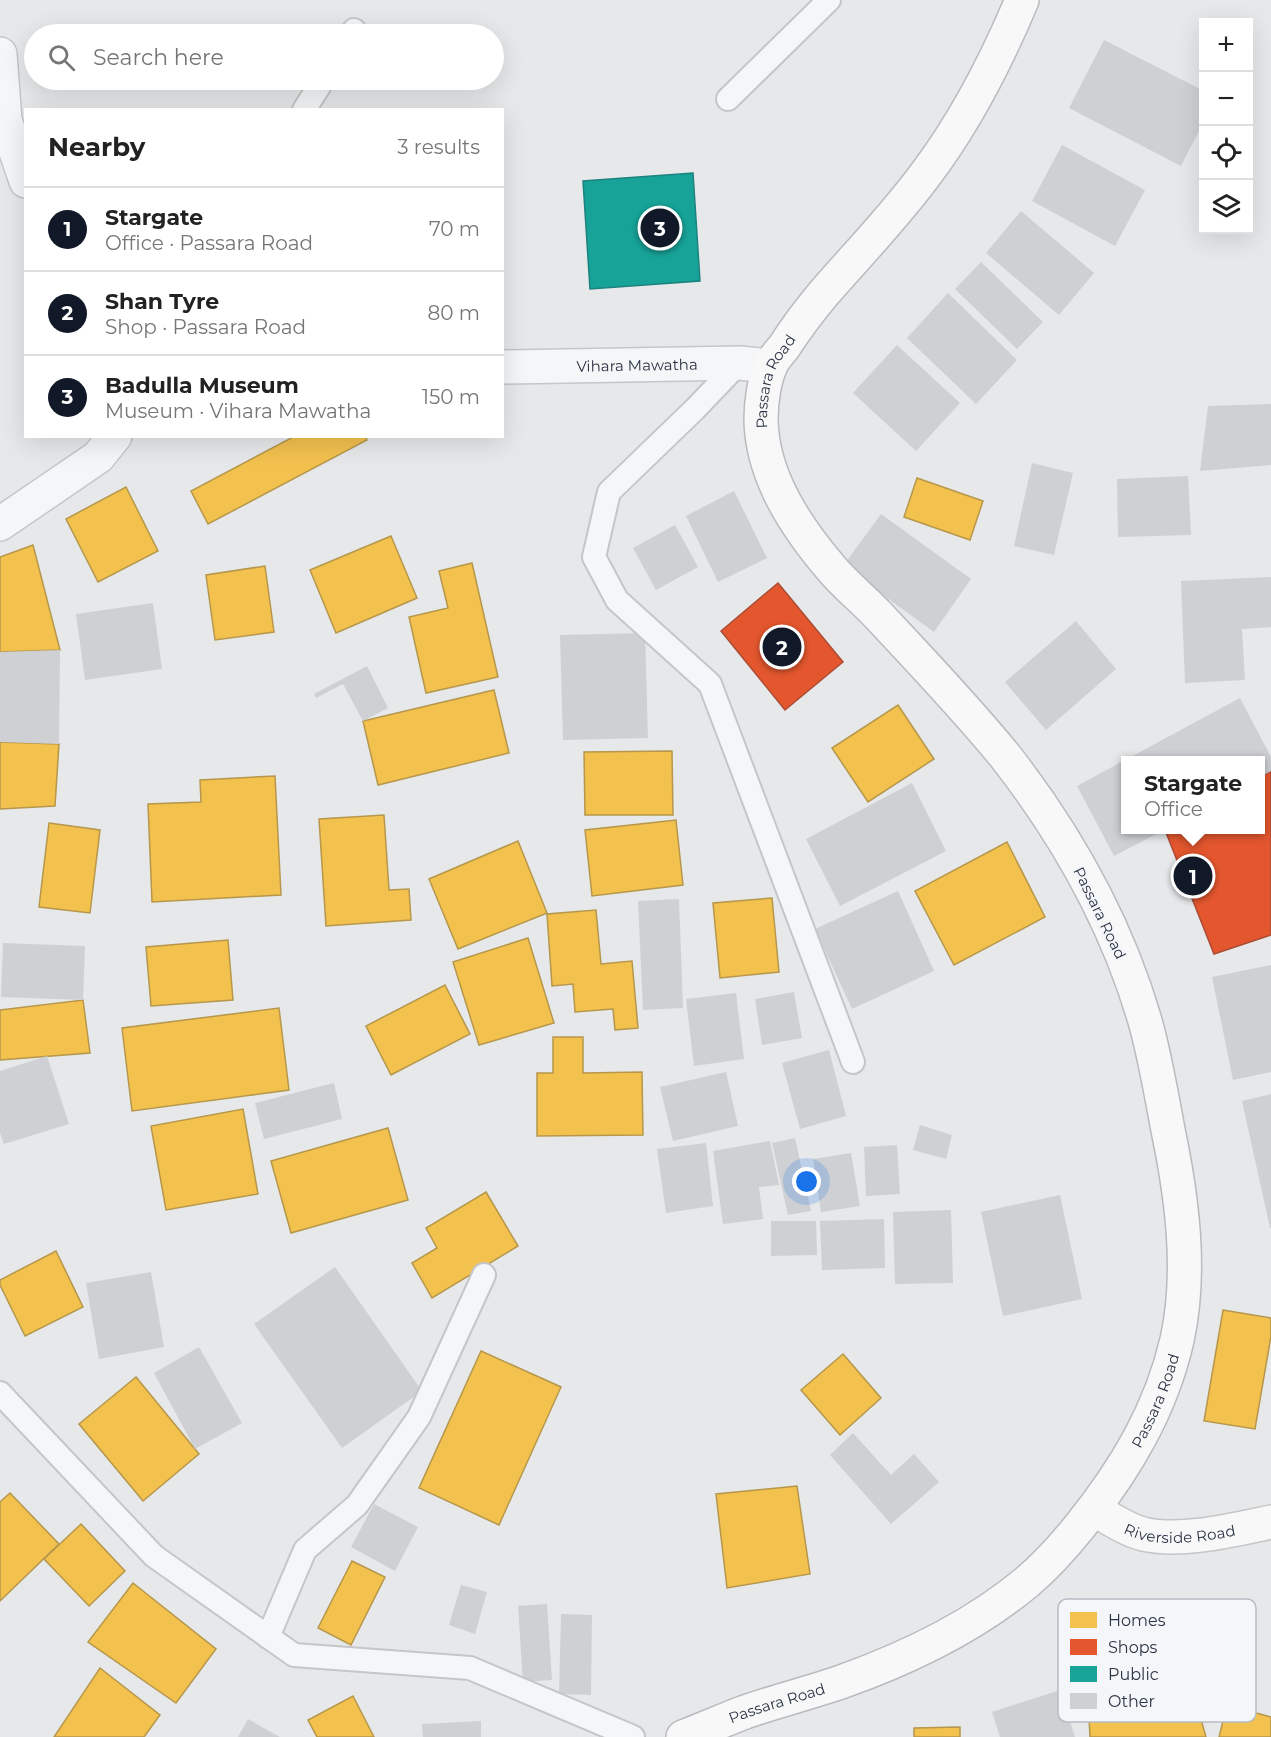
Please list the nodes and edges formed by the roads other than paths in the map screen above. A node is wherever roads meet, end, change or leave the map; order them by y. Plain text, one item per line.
1 (829, 0) edge
2 (1022, 0) edge
3 (0, 54) edge
4 (317, 90) edge
5 (728, 99) dead end
6 (305, 108) edge
7 (24, 175) edge
8 (754, 365) junction
9 (504, 367) edge
10 (113, 438) edge
11 (0, 524) edge
12 (853, 1062) dead end
13 (484, 1275) dead end
14 (0, 1393) edge
15 (1094, 1509) junction
16 (1271, 1522) edge
17 (268, 1636) junction
18 (633, 1737) edge
19 (683, 1737) edge

1 - 5 lane
2 - 8 main road, Passara Road
3 - 7 street
4 - 6 lane
8 - 9 street, Vihara Mawatha
8 - 12 lane
8 - 15 main road, Passara Road
10 - 11 street
13 - 17 lane
14 - 17 lane
15 - 16 main road, Riverside Road
15 - 19 main road, Passara Road
17 - 18 lane

